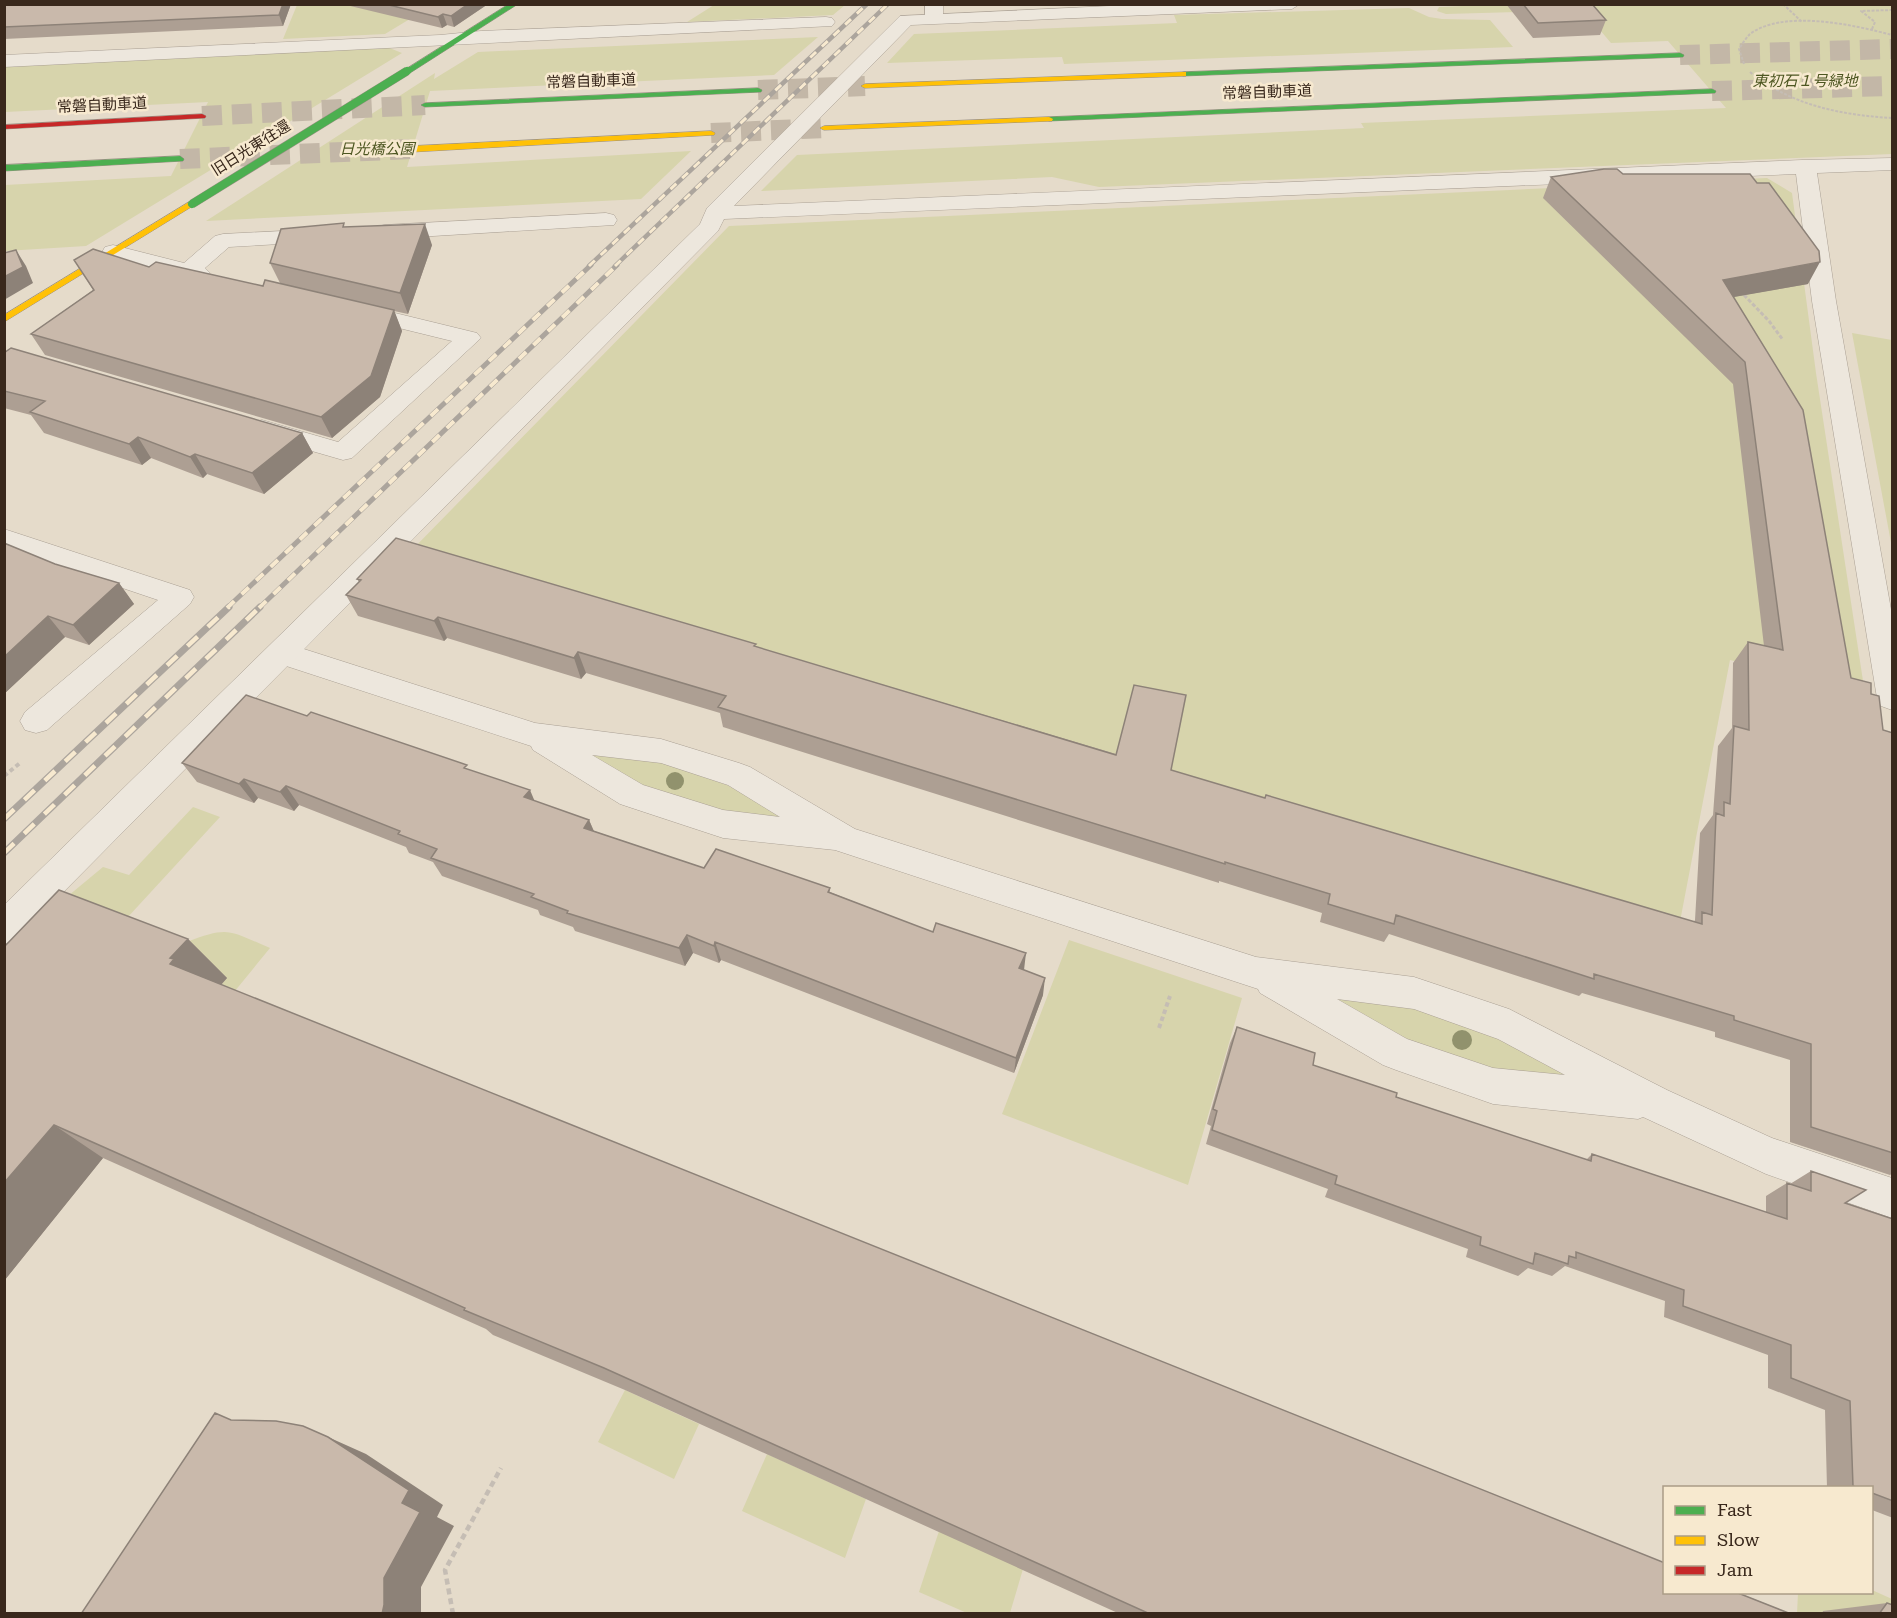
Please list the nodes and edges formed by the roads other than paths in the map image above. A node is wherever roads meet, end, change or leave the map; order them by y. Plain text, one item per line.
1 (515, 4) edge
2 (1292, 4) edge
3 (1265, 5) edge
4 (934, 12) edge
5 (826, 22) dead end
6 (459, 39) junction
7 (1680, 55) tunnel mouth
8 (4, 61) edge
9 (865, 86) tunnel mouth
10 (758, 90) tunnel mouth
11 (1712, 91) tunnel mouth
12 (425, 105) tunnel mouth
13 (202, 116) tunnel mouth
14 (4, 127) edge
15 (824, 128) tunnel mouth
16 (711, 133) tunnel mouth
17 (412, 149) tunnel mouth
18 (180, 159) tunnel mouth
19 (1893, 164) edge
20 (1802, 166) junction
21 (4, 168) edge
22 (715, 213) junction
23 (606, 220) dead end
24 (367, 233) edge
25 (343, 235) edge
26 (113, 252) junction
27 (189, 270) junction
28 (222, 278) edge
29 (334, 305) edge
30 (4, 319) edge
31 (242, 422) edge
32 (4, 538) edge
33 (282, 653) junction
34 (1893, 698) edge
35 (36, 721) dead end
36 (535, 735) junction
37 (844, 839) junction
38 (4, 929) edge
39 (1256, 973) junction
40 (1653, 1103) junction
41 (1893, 1198) edge

1 - 6 main road, 旧日光東往還
2 - 3 street
3 - 4 street
4 - 22 street
5 - 6 street
6 - 8 street
6 - 26 main road, 旧日光東往還, bridge
7 - 9 main road, 常磐自動車道
10 - 12 main road, 常磐自動車道
11 - 15 main road, 常磐自動車道
13 - 14 main road, 常磐自動車道
16 - 17 main road
18 - 21 main road
19 - 20 street
20 - 22 street
20 - 34 street
22 - 33 street
23 - 24 street
25 - 27 street
26 - 27 street
26 - 30 main road, 旧日光東往還
27 - 28 street
29 - 31 street
32 - 35 street
33 - 36 street
33 - 38 street
36 - 37 street
36 - 37 street
37 - 39 street
39 - 40 street
39 - 40 street
40 - 41 street

